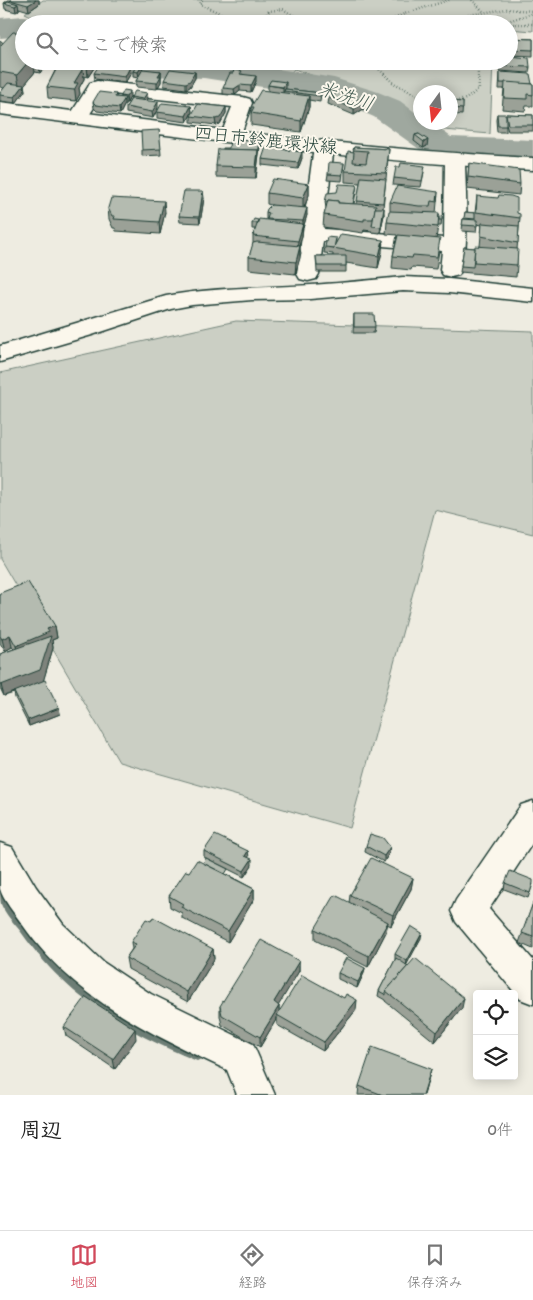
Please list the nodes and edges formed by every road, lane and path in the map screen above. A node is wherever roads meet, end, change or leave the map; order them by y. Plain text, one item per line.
1 (202, 0) edge
2 (449, 0) edge
3 (472, 0) edge
4 (483, 11) junction
5 (533, 12) edge
6 (224, 15) edge
7 (266, 15) edge
8 (293, 15) edge
9 (402, 15) edge
10 (468, 15) dead end
11 (518, 17) edge
12 (518, 24) edge
13 (533, 24) edge
14 (380, 70) edge
15 (478, 70) edge
16 (413, 93) edge
17 (460, 102) joint
18 (463, 106) edge
19 (0, 108) edge
20 (78, 118) junction
21 (230, 137) junction
22 (324, 146) junction
23 (455, 160) junction
24 (533, 164) edge
25 (312, 234) junction
26 (453, 245) junction
27 (451, 270) dead end
28 (308, 274) dead end
29 (533, 295) edge
30 (0, 354) edge
31 (532, 818) edge
32 (0, 858) edge
33 (533, 987) edge
34 (249, 1079) edge

1 - 6 path
2 - 9 path
3 - 4 path
4 - 5 path
4 - 10 path
5 - 11 path
7 - 8 path
12 - 13 path
14 - 16 path
15 - 17 path
17 - 18 path
19 - 20 street, 四日市鈴鹿環状線
20 - 21 street, 四日市鈴鹿環状線
20 - 21 street
21 - 22 street, 四日市鈴鹿環状線
22 - 23 street, 四日市鈴鹿環状線
22 - 25 street
23 - 24 street, 四日市鈴鹿環状線
23 - 26 street
25 - 26 street
25 - 28 street
26 - 27 street
29 - 30 street
31 - 33 street
32 - 34 street

